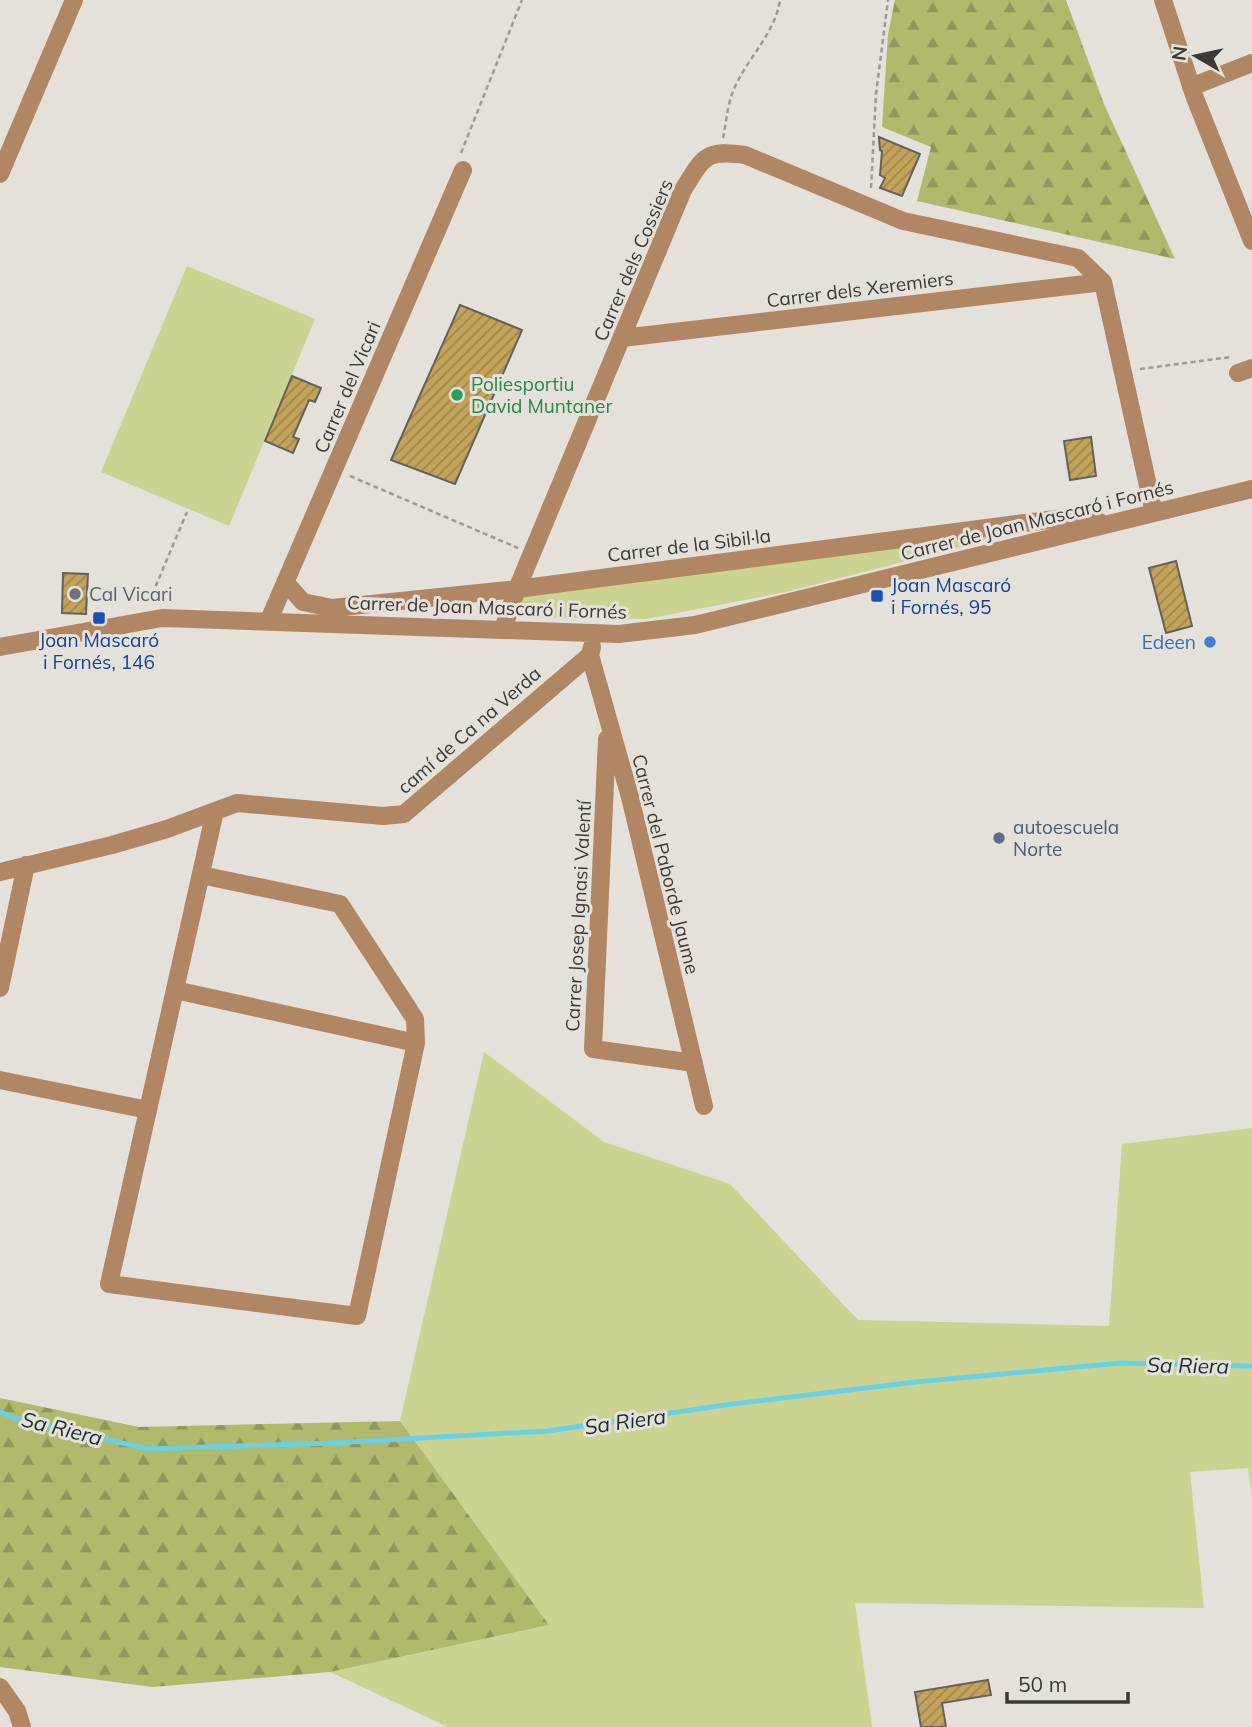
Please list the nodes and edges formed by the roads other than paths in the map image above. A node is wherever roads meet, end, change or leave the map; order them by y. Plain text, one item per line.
1 (74, 0) edge
2 (1163, 0) edge
3 (1252, 64) edge
4 (1191, 87) junction
5 (463, 170) road end
6 (0, 174) edge
7 (1252, 241) edge
8 (1103, 282) junction
9 (622, 338) junction
10 (1252, 489) edge
11 (1154, 513) junction
12 (1105, 525) junction
13 (285, 582) junction
14 (517, 589) junction
15 (269, 620) junction
16 (503, 629) junction
17 (595, 633) junction
18 (0, 647) edge
19 (590, 655) junction
20 (608, 725) junction
21 (215, 811) junction
22 (26, 865) junction
23 (0, 872) edge
24 (201, 875) junction
25 (0, 988) edge
26 (175, 990) junction
27 (415, 1043) junction
28 (694, 1063) junction
29 (0, 1080) edge
30 (704, 1106) dead end
31 (148, 1110) junction
32 (0, 1687) edge
33 (22, 1727) edge

1 - 6 street
2 - 4 street
3 - 4 street
4 - 7 street
5 - 13 street, Carrer del Vicari
8 - 9 street, Carrer dels Xeremiers
8 - 9 street, Carrer dels Cossiers
8 - 11 street
9 - 14 street, Carrer dels Cossiers
10 - 11 street, Carrer de Joan Mascaró i Fornés
11 - 12 street, Carrer de Joan Mascaró i Fornés
12 - 14 street, Carrer de la Sibil·la
12 - 17 street, Carrer de Joan Mascaró i Fornés
13 - 14 street, Carrer de la Sibil·la
13 - 15 street, Carrer del Vicari
14 - 16 street, Carrer dels Cossiers
15 - 16 street, Carrer de Joan Mascaró i Fornés
15 - 18 street, Carrer de Joan Mascaró i Fornés
16 - 17 street, Carrer de Joan Mascaró i Fornés
17 - 19 street, Carrer del Paborde Jaume
19 - 20 street, Carrer del Paborde Jaume
19 - 21 street, camí de Ca na Verda
20 - 28 street, Carrer del Paborde Jaume
20 - 28 street, Carrer Josep Ignasi Valentí
21 - 22 street, camí de Ca na Verda
21 - 24 street
22 - 23 street, camí de Ca na Verda
22 - 25 street
24 - 26 street
24 - 27 street
26 - 27 street
26 - 31 street
27 - 31 street
28 - 30 street, Carrer del Paborde Jaume
29 - 31 street
32 - 33 street

